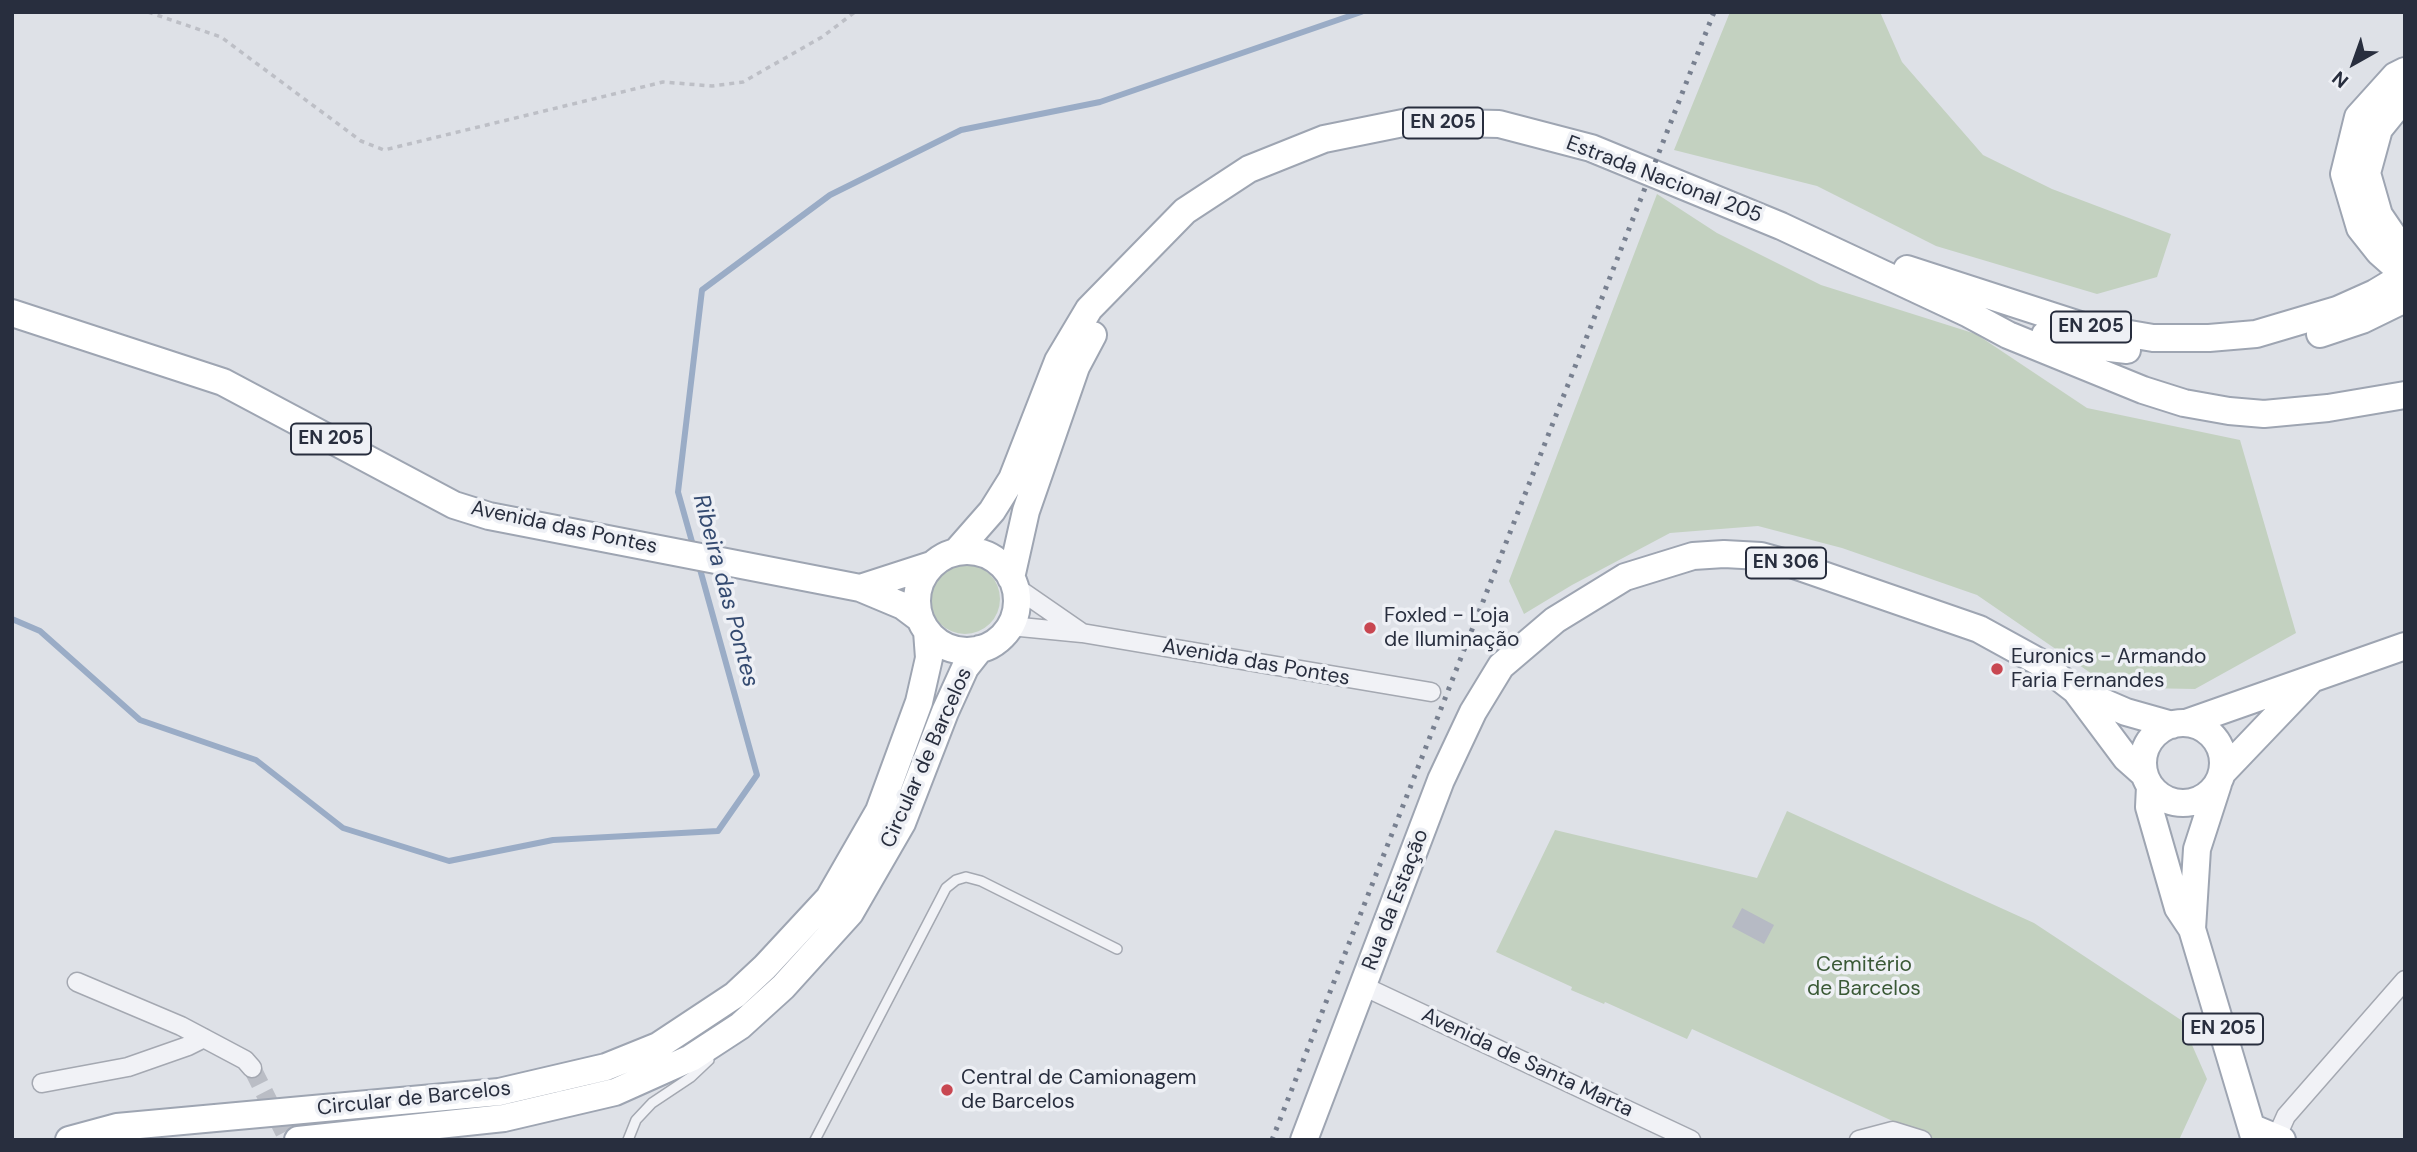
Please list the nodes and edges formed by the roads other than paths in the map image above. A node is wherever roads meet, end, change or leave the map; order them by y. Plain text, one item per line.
1 (2405, 71) edge
2 (2405, 97) edge
3 (2370, 222) junction
4 (1781, 226) junction
5 (2405, 248) edge
6 (1129, 267) junction
7 (2405, 275) edge
8 (2405, 299) edge
9 (12, 313) edge
10 (1969, 314) junction
11 (2405, 395) edge
12 (956, 552) junction
13 (931, 565) junction
14 (1013, 582) junction
15 (860, 588) junction
16 (923, 625) junction
17 (1010, 626) junction
18 (1082, 633) junction
19 (2405, 646) edge
20 (980, 649) junction
21 (2314, 676) junction
22 (2075, 690) junction
23 (1431, 692) dead end
24 (2179, 724) junction
25 (2220, 778) junction
26 (2147, 780) junction
27 (2192, 929) junction
28 (1117, 949) dead end
29 (2405, 980) edge
30 (77, 982) dead end
31 (1363, 986) junction
32 (740, 1026) junction
33 (204, 1038) junction
34 (252, 1068) tunnel mouth
35 (42, 1083) dead end
36 (2261, 1137) edge
37 (69, 1140) edge
38 (300, 1140) edge
39 (628, 1140) edge
40 (815, 1140) edge
41 (1304, 1140) edge
42 (1691, 1140) edge
43 (1859, 1140) edge
44 (1922, 1140) edge

1 - 3 main road
2 - 3 main road
3 - 5 main road
3 - 7 main road
4 - 6 main road, Estrada Nacional 205 / EN 205
4 - 7 main road, Estrada Nacional 205 / EN 205
4 - 10 main road, Estrada Nacional 205 / EN 205
6 - 12 main road, Estrada Nacional 205 / EN 205
6 - 14 main road, Estrada Nacional 205 / EN 205
8 - 10 main road
9 - 15 main road, Avenida das Pontes / EN 205
10 - 11 main road, EN 205
12 - 13 main road, EN 205
12 - 14 main road
13 - 15 main road, Avenida das Pontes / EN 205
13 - 16 main road
14 - 17 main road, EN 205
14 - 18 street, Avenida das Pontes
15 - 16 main road, Avenida das Pontes / EN 205
16 - 20 main road, EN 205
16 - 37 main road, Circular de Barcelos
17 - 18 street, Avenida das Pontes
17 - 20 main road
18 - 23 street, Avenida das Pontes
19 - 21 main road, EN 205
20 - 32 main road, Circular de Barcelos
21 - 24 main road, EN 205
21 - 25 main road, EN 205
22 - 24 main road, EN 306
22 - 26 main road, EN 306
22 - 31 main road, Rua da Estação / EN 306
24 - 25 main road
24 - 26 main road, EN 205
25 - 26 main road, EN 205
25 - 27 main road, EN 205
26 - 27 main road, EN 205
27 - 36 main road, EN 205
28 - 40 lane
29 - 36 street
30 - 33 street
31 - 41 main road, Rua da Estação / EN 306
31 - 42 street, Avenida de Santa Marta
32 - 38 main road, Circular de Barcelos
32 - 39 lane
33 - 34 street
33 - 35 street
43 - 44 street

